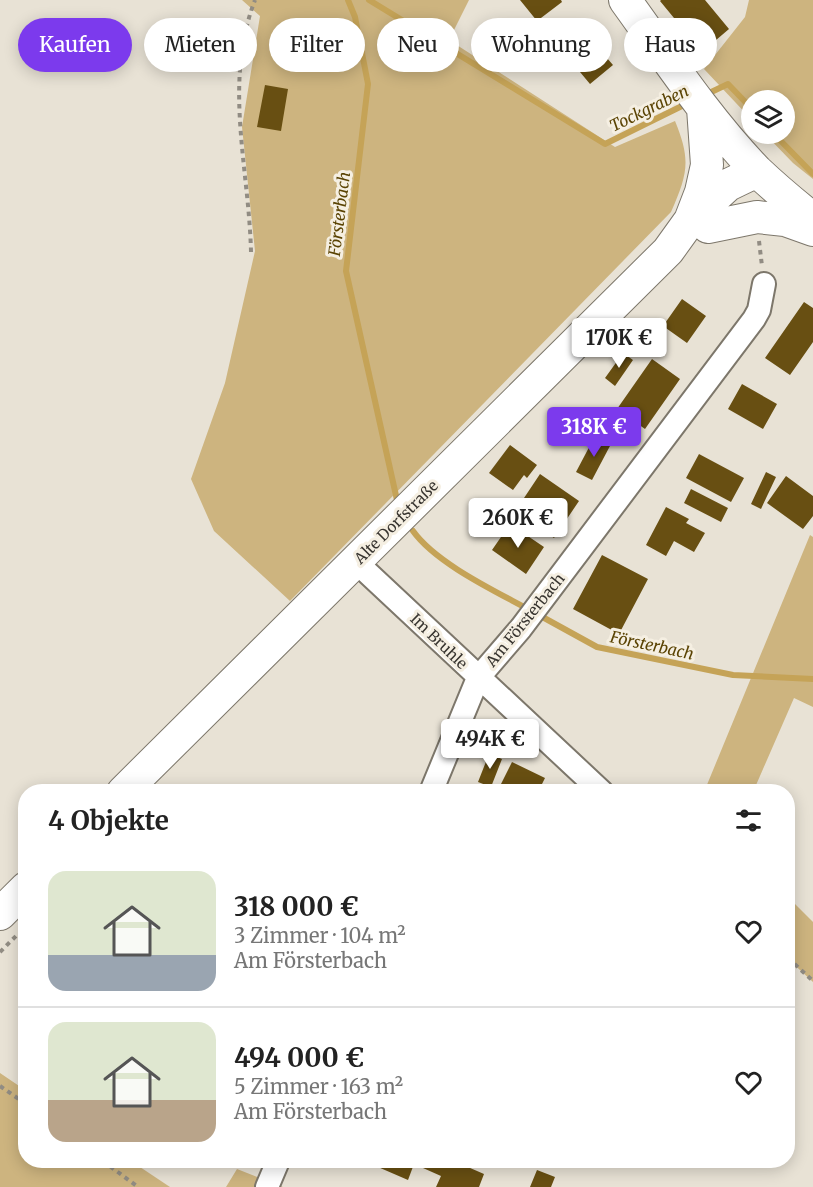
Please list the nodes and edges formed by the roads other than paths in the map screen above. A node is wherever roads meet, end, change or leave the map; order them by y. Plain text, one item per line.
1 (625, 0) edge
2 (703, 108) junction
3 (757, 171) junction
4 (813, 219) edge
5 (699, 223) junction
6 (813, 230) edge
7 (764, 285) road end
8 (356, 562) junction
9 (478, 678) junction
10 (131, 784) edge
11 (434, 784) edge
12 (580, 784) edge
13 (18, 896) edge
14 (0, 914) edge
15 (275, 1168) edge
16 (267, 1187) edge

1 - 2 street
2 - 3 street
2 - 5 street
3 - 4 street
3 - 5 street, Alte Dorfstraße
5 - 6 street
5 - 8 street, Alte Dorfstraße
7 - 9 street, Am Försterbach
8 - 9 street, Im Bruhle
8 - 10 street, Alte Dorfstraße
9 - 11 street, Am Försterbach
9 - 12 street, Im Bruhle
13 - 14 street
15 - 16 street

